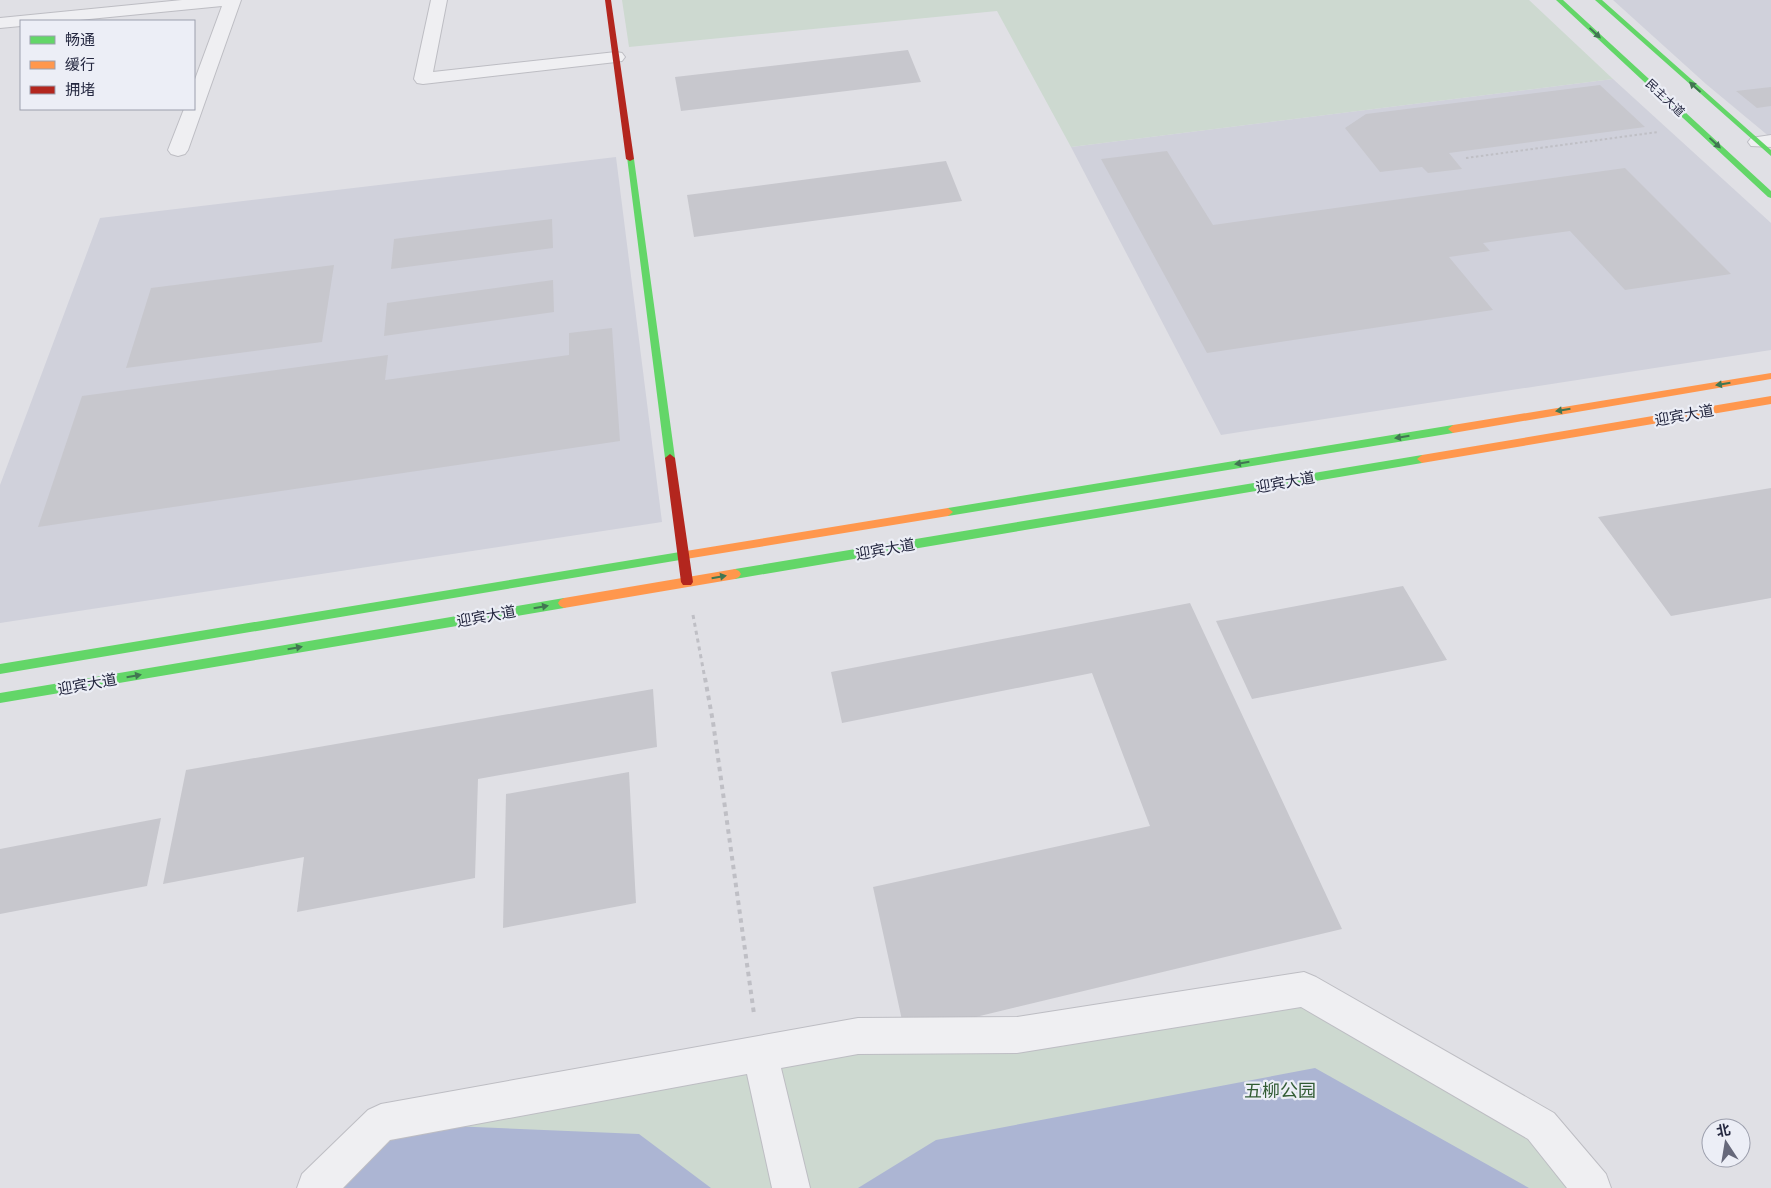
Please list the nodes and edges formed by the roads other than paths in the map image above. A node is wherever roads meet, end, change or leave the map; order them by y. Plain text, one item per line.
1 (233, 0) edge
2 (439, 0) edge
3 (608, 0) edge
4 (1559, 0) edge
5 (1598, 0) edge
6 (20, 20) edge
7 (21, 20) edge
8 (0, 22) edge
9 (616, 57) junction
10 (195, 103) edge
11 (192, 110) edge
12 (1767, 146) edge
13 (178, 150) dead end
14 (1771, 196) edge
15 (1771, 376) edge
16 (1771, 400) edge
17 (683, 555) junction
18 (687, 582) junction
19 (0, 669) edge
20 (0, 698) edge
21 (760, 1054) junction
22 (316, 1188) edge
23 (791, 1188) edge
24 (1592, 1188) edge

1 - 7 street
1 - 10 street
2 - 9 street
3 - 9 main road
4 -> 14 main road, 民主大道
12 -> 5 main road, 民主大道
6 - 8 street
9 - 17 main road
11 - 13 street
15 -> 17 main road, 迎宾大道
18 -> 16 main road, 迎宾大道
17 - 18 main road
17 - 19 main road, 迎宾大道
20 -> 18 main road, 迎宾大道
21 - 22 street
21 - 23 street
21 - 24 street

